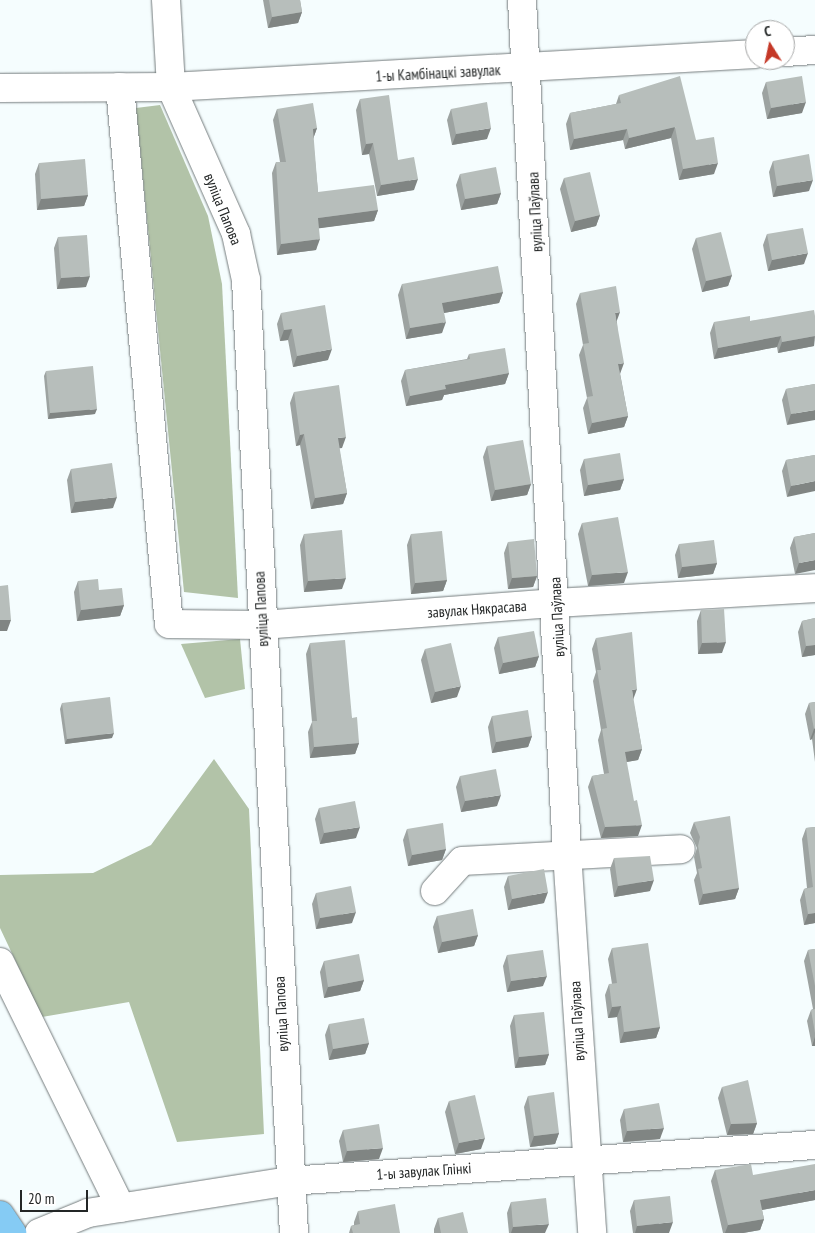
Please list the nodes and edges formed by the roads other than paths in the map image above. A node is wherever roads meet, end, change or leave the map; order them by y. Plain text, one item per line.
1 (166, 0) edge
2 (522, 0) edge
3 (795, 54) edge
4 (745, 55) edge
5 (814, 57) edge
6 (527, 68) junction
7 (120, 87) junction
8 (171, 87) junction
9 (0, 88) edge
10 (815, 588) edge
11 (556, 603) junction
12 (262, 625) junction
13 (681, 849) dead end
14 (567, 853) junction
15 (435, 891) dead end
16 (0, 962) edge
17 (815, 1145) edge
18 (585, 1159) junction
19 (289, 1181) junction
20 (121, 1208) junction
21 (0, 1215) edge
22 (12, 1233) edge
23 (39, 1233) edge
24 (294, 1233) edge
25 (592, 1233) edge

1 - 8 street, вуліца Папова
2 - 6 street, вуліца Паўлава
3 - 5 street
4 - 6 street, 1-ы Камбінацкі завулак
6 - 8 street, 1-ы Камбінацкі завулак
6 - 11 street, вуліца Паўлава
7 - 8 street, 1-ы Камбінацкі завулак
7 - 9 street, 1-ы Камбінацкі завулак
7 - 12 street, завулак Някрасава
8 - 12 street, вуліца Папова
10 - 11 street, завулак Някрасава
11 - 12 street, завулак Някрасава
11 - 14 street, вуліца Паўлава
12 - 19 street, вуліца Папова
13 - 14 street
14 - 15 street
14 - 18 street, вуліца Паўлава
16 - 20 street
17 - 18 street, 1-ы завулак Глінкі
18 - 19 street, 1-ы завулак Глінкі
18 - 25 street, вуліца Паўлава
19 - 20 street, 1-ы завулак Глінкі
19 - 24 street, вуліца Папова
20 - 23 street, 1-ы завулак Глінкі
21 - 22 main road

